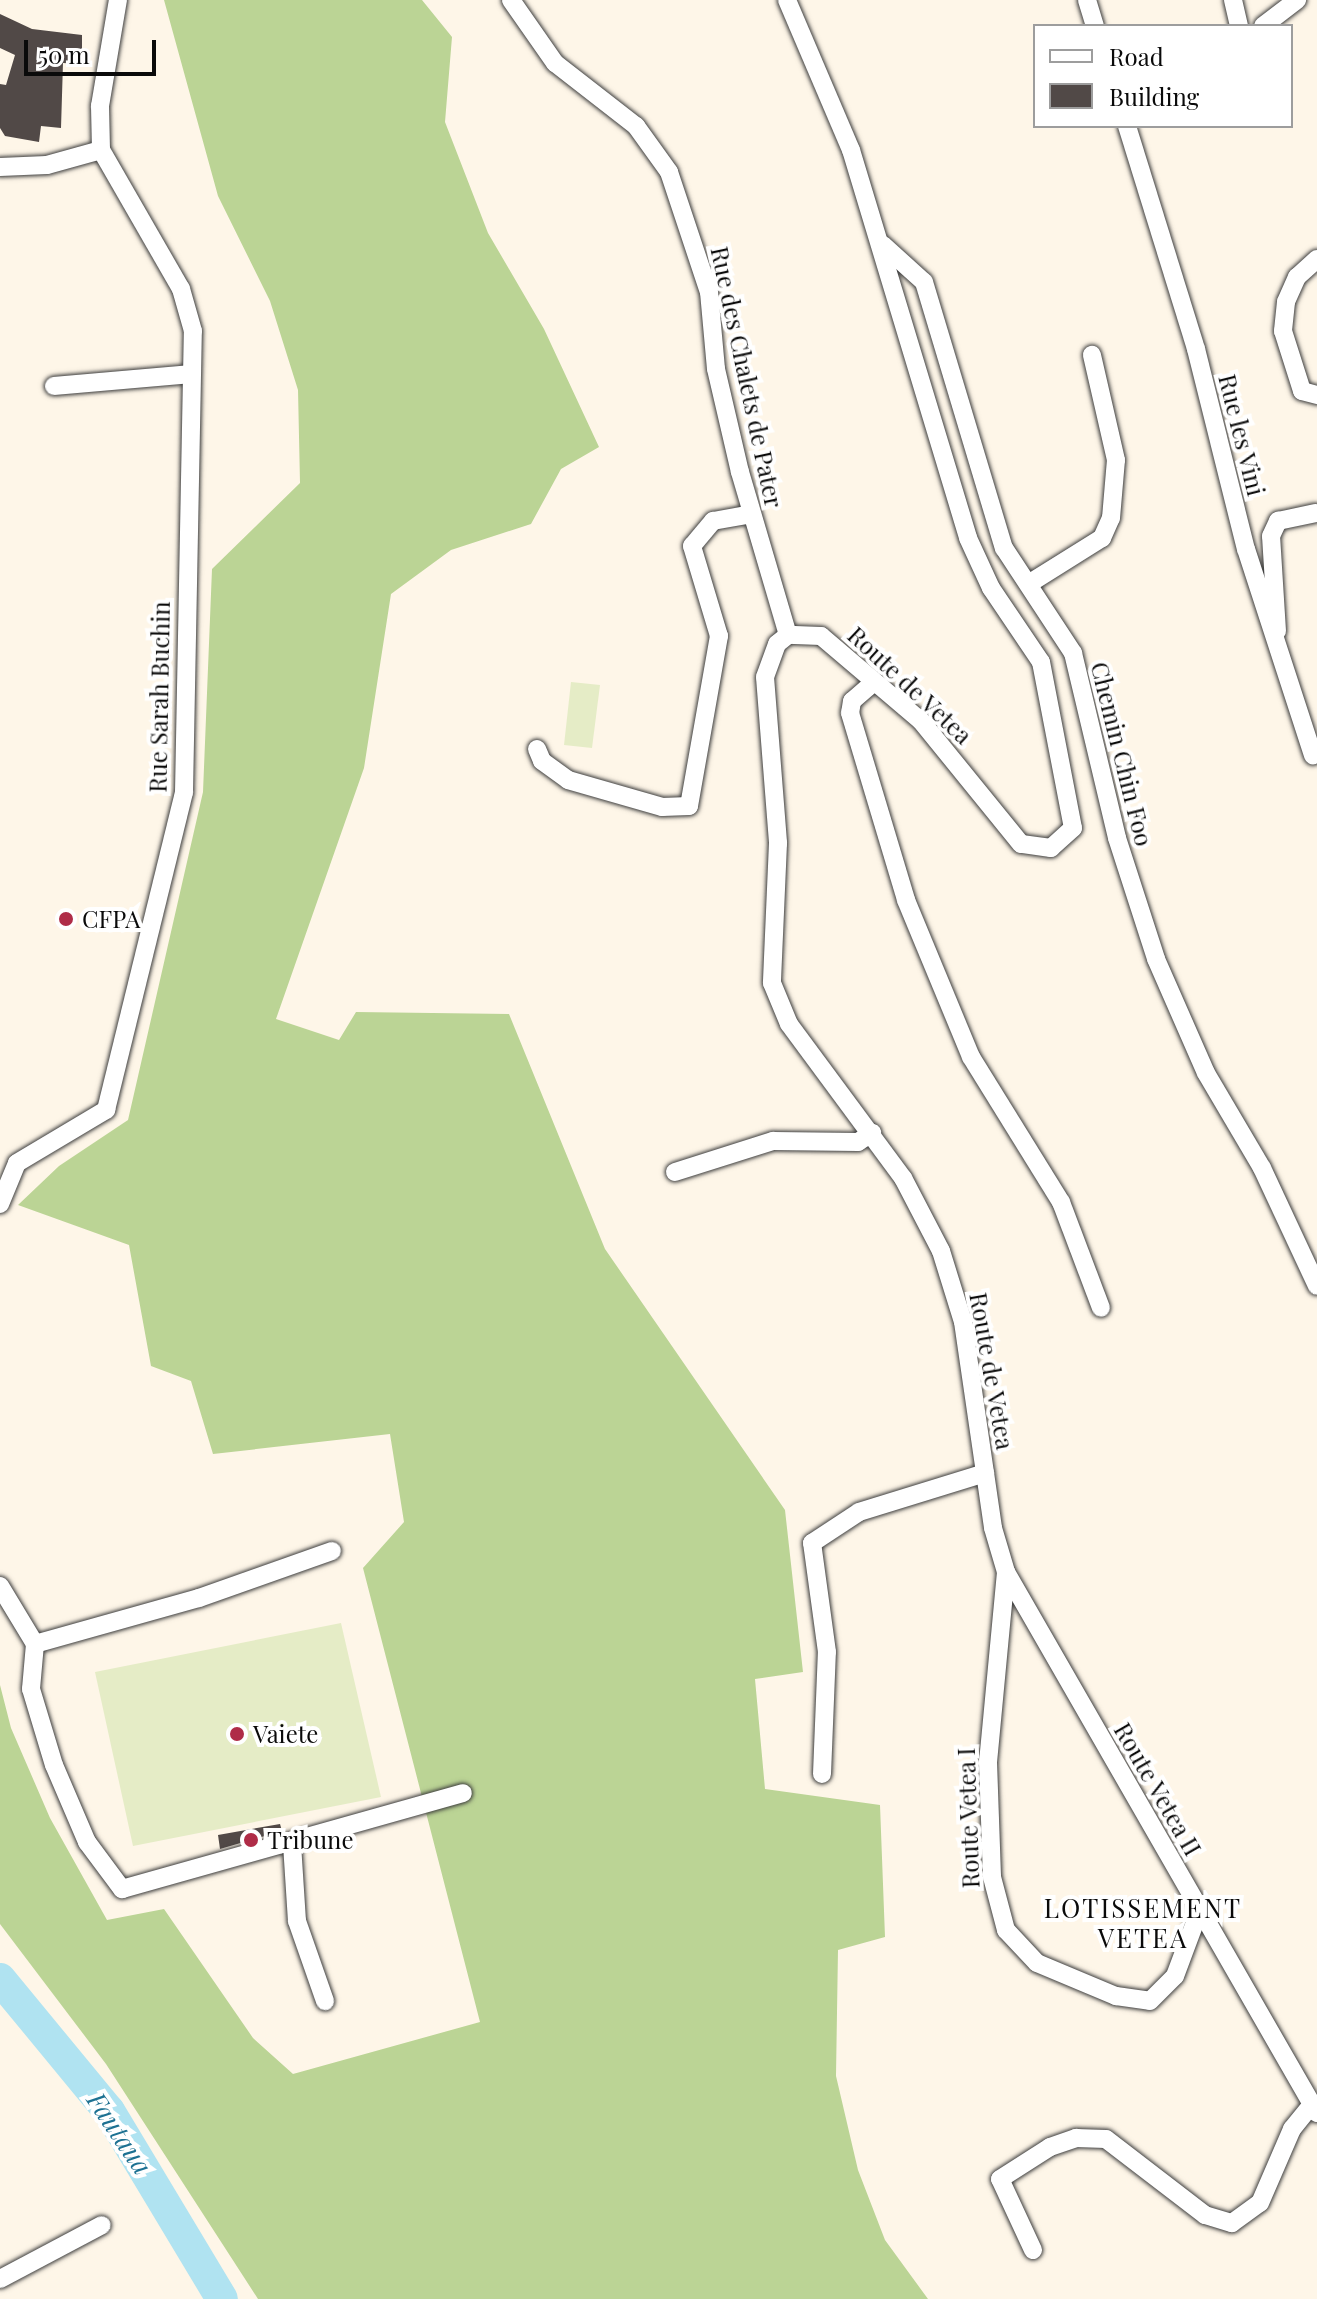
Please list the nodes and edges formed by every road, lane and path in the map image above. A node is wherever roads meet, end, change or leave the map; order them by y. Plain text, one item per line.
1 (118, 0) edge
2 (511, 0) edge
3 (787, 0) edge
4 (1087, 0) edge
5 (1233, 0) edge
6 (1297, 0) edge
7 (1094, 24) edge
8 (1239, 24) edge
9 (1266, 24) edge
10 (1128, 128) edge
11 (101, 150) junction
12 (0, 167) edge
13 (881, 243) junction
14 (1317, 259) edge
15 (1092, 355) dead end
16 (191, 374) junction
17 (54, 386) dead end
18 (1310, 393) edge
19 (1315, 513) dead end
20 (751, 514) junction
21 (1030, 583) junction
22 (788, 635) junction
23 (1277, 649) junction
24 (874, 682) junction
25 (537, 749) dead end
26 (1313, 755) dead end
27 (872, 1133) junction
28 (675, 1172) dead end
29 (0, 1204) edge
30 (1317, 1286) edge
31 (1101, 1308) dead end
32 (985, 1473) junction
33 (332, 1551) dead end
34 (1006, 1572) junction
35 (0, 1586) edge
36 (35, 1644) junction
37 (822, 1774) dead end
38 (463, 1793) dead end
39 (298, 1842) junction
40 (1200, 1909) junction
41 (325, 2001) dead end
42 (1314, 2109) edge
43 (102, 2225) dead end
44 (1033, 2250) dead end
45 (0, 2279) edge

1 - 11 street
2 - 20 street, Rue des Chalets de Pater
3 - 13 street, Route de Vetea
4 - 7 street
5 - 8 street
6 - 9 street
10 - 23 street, Rue les Vini
11 - 12 street
11 - 16 street, Rue Sarah Buchin
13 - 21 street, Chemin Chin Foo
13 - 24 street, Route de Vetea
14 - 18 street
15 - 21 street
16 - 17 street
16 - 29 street, Rue Sarah Buchin
19 - 23 street
20 - 22 street, Rue des Chalets de Pater
20 - 25 street
21 - 30 street, Chemin Chin Foo
22 - 24 street, Route de Vetea
22 - 27 street, Route de Vetea
23 - 26 street, Rue les Vini
24 - 31 street
27 - 28 street
27 - 32 street, Route de Vetea
32 - 34 street, Route de Vetea
32 - 37 street
33 - 36 street
34 - 40 street, Route Vetea II
34 - 40 street, Route Vetea I
35 - 36 street
36 - 39 street
38 - 39 street
39 - 41 street
40 - 42 street, Route Vetea II
42 - 44 street
43 - 45 street

